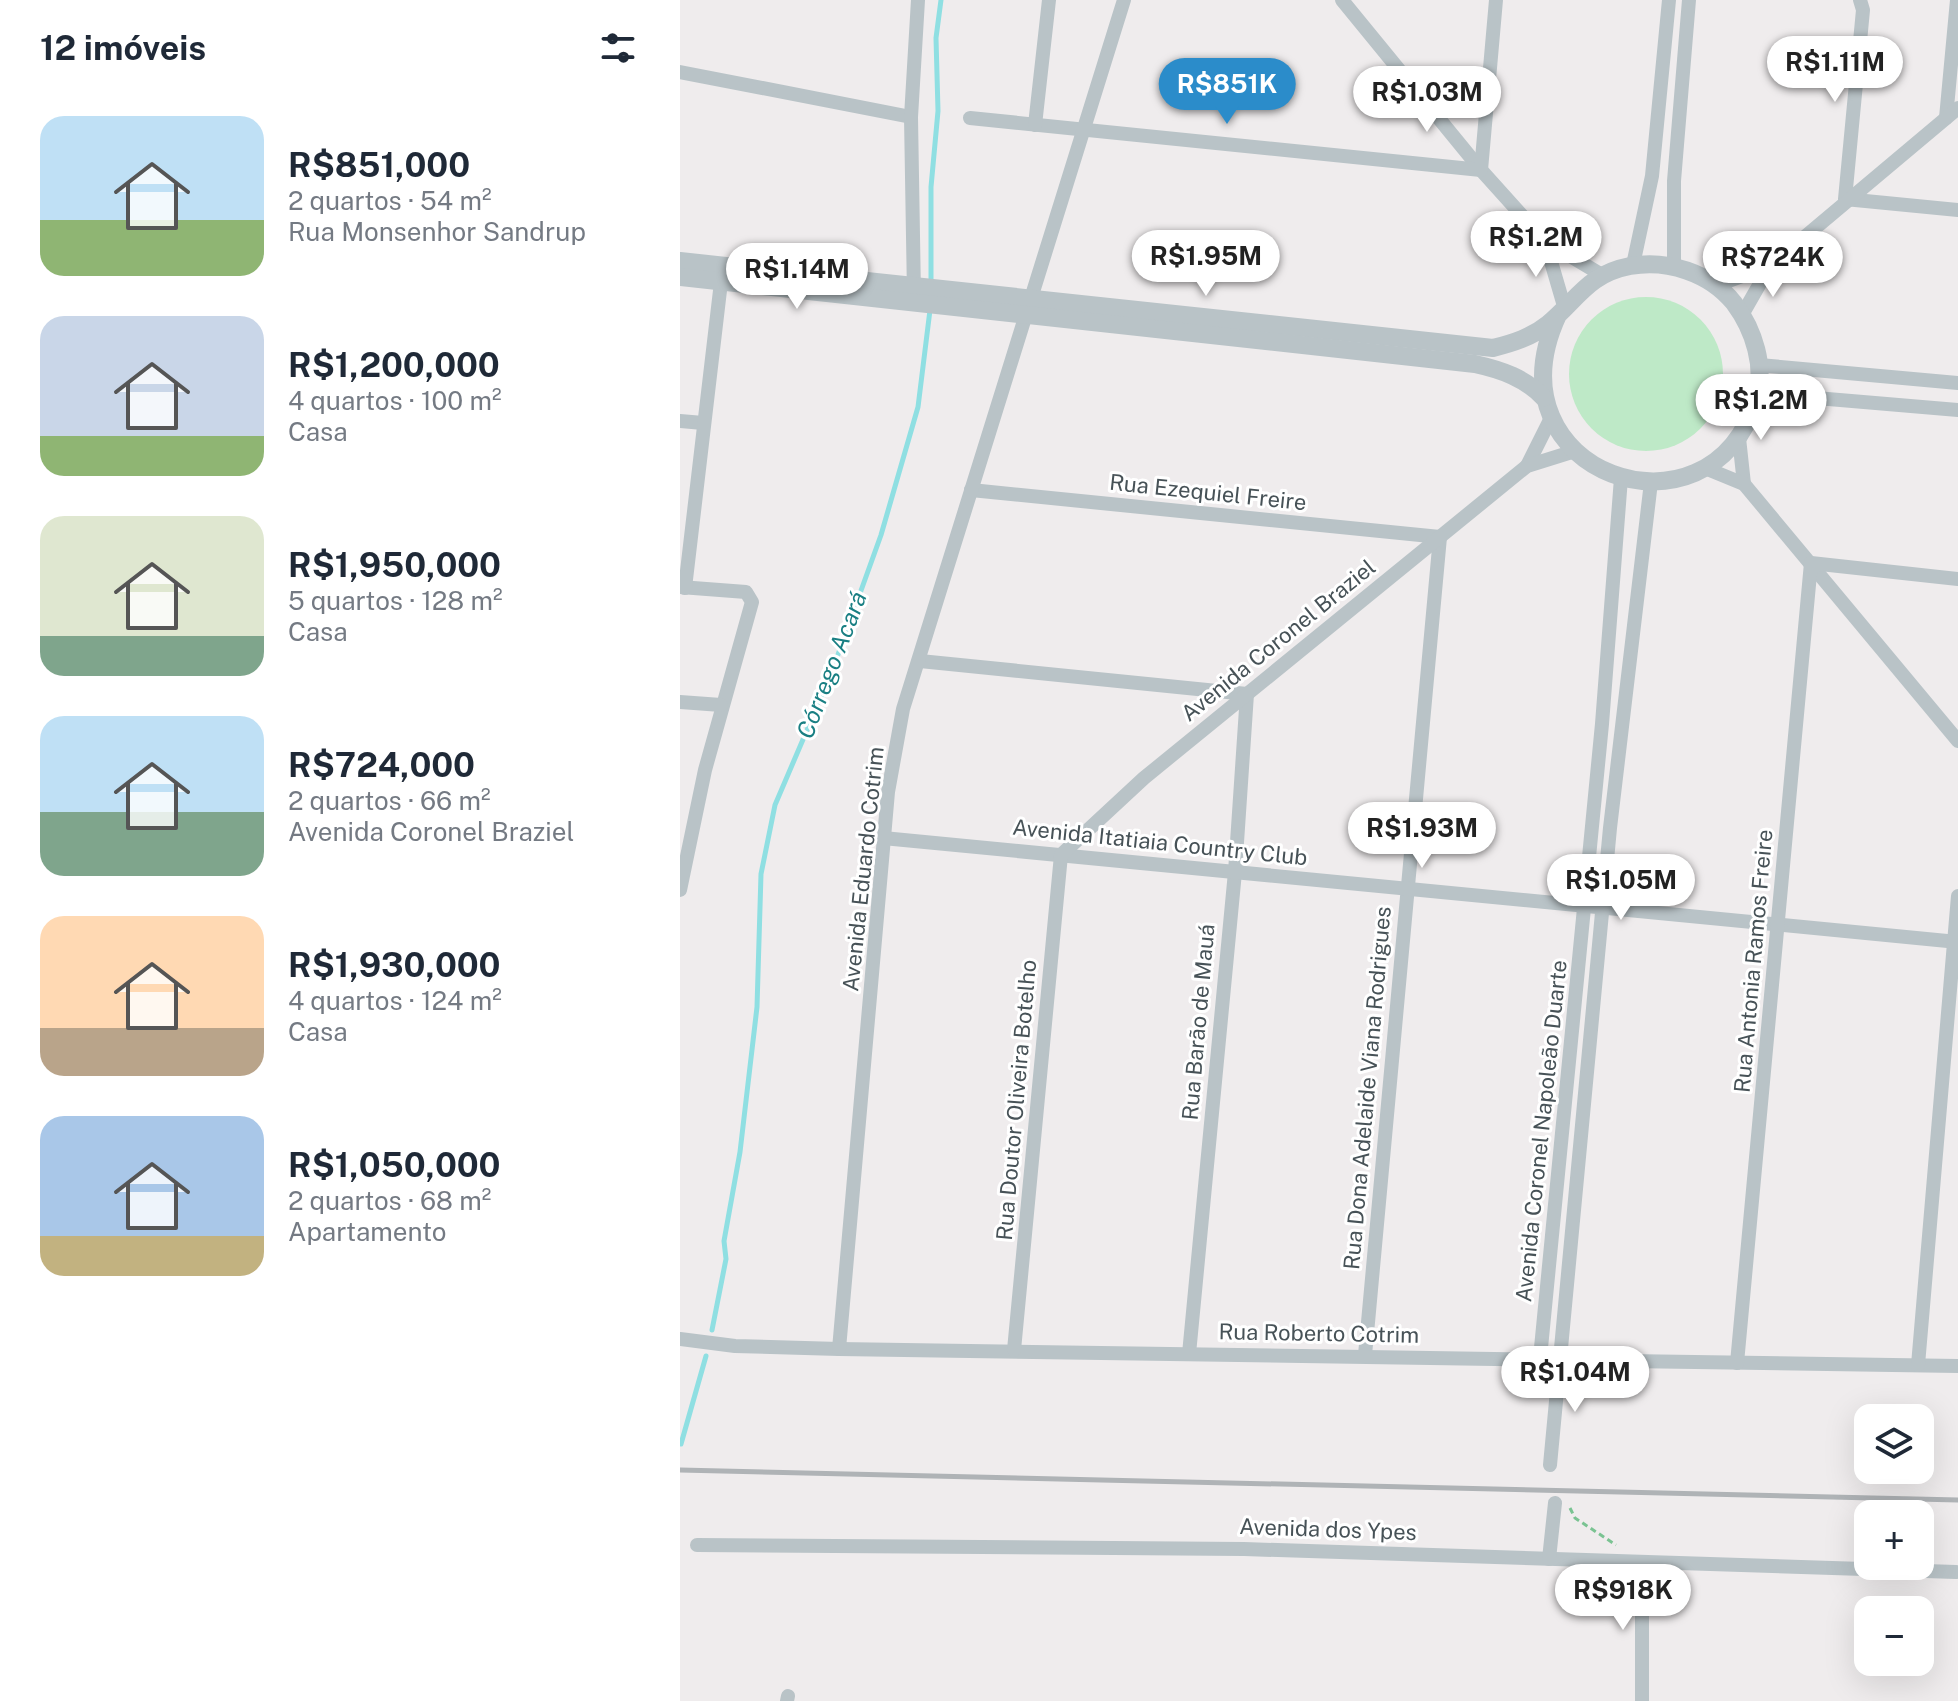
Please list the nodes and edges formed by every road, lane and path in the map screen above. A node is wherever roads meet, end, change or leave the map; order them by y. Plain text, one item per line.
1 (918, 0) edge
2 (1049, 0) edge
3 (1124, 0) edge
4 (1342, 0) edge
5 (1496, 0) edge
6 (1669, 0) edge
7 (1689, 0) edge
8 (1860, 0) edge
9 (1957, 0) edge
10 (680, 72) edge
11 (1952, 113) edge
12 (911, 117) junction
13 (970, 118) dead end
14 (1035, 125) junction
15 (1084, 131) junction
16 (1481, 170) junction
17 (1845, 199) junction
18 (1958, 210) edge
19 (1545, 241) junction
20 (680, 261) edge
21 (1633, 265) junction
22 (1770, 266) junction
23 (1674, 267) junction
24 (1602, 275) junction
25 (680, 277) edge
26 (721, 282) junction
27 (1715, 286) junction
28 (917, 295) junction
29 (1028, 308) junction
30 (1561, 310) junction
31 (1742, 315) junction
32 (1476, 356) junction
33 (1759, 365) junction
34 (1848, 372) junction
35 (1958, 383) edge
36 (1758, 393) junction
37 (1544, 398) junction
38 (1846, 401) junction
39 (1958, 410) edge
40 (1551, 418) junction
41 (680, 421) edge
42 (703, 423) junction
43 (1739, 438) junction
44 (1575, 451) junction
45 (1527, 466) junction
46 (1705, 468) junction
47 (1621, 478) junction
48 (1651, 482) junction
49 (1744, 484) junction
50 (971, 490) junction
51 (1440, 537) junction
52 (1811, 563) junction
53 (1958, 579) edge
54 (682, 587) edge
55 (920, 661) junction
56 (1247, 694) junction
57 (680, 702) edge
58 (721, 705) junction
59 (1958, 741) edge
60 (686, 824) edge
61 (883, 838) junction
62 (1061, 855) junction
63 (1235, 872) junction
64 (1407, 888) junction
65 (680, 890) edge
66 (1958, 896) edge
67 (1584, 903) junction
68 (1604, 906) junction
69 (1778, 925) junction
70 (1955, 941) edge
71 (680, 1339) edge
72 (839, 1349) junction
73 (1014, 1350) junction
74 (1189, 1354) junction
75 (1365, 1355) junction
76 (1540, 1358) junction
77 (1562, 1359) junction
78 (1737, 1363) junction
79 (1918, 1365) junction
80 (1958, 1366) edge
81 (1550, 1465) dead end
82 (1562, 1504) joint
83 (697, 1545) dead end
84 (1549, 1559) junction
85 (1642, 1562) junction
86 (1956, 1572) edge
87 (1642, 1701) edge

1 - 12 street
2 - 14 street
3 - 15 street, Avenida Eduardo Cotrim
4 - 16 street
5 - 16 street
6 - 21 street
7 - 23 street
8 - 17 street
9 - 11 street
10 - 12 street
11 - 17 street
12 - 28 street
13 - 14 street
14 - 15 street
15 - 16 street
15 - 29 street, Avenida Eduardo Cotrim
16 - 19 street
17 - 18 street
17 - 22 street
19 - 24 street
19 - 30 street
20 - 28 street
21 - 23 street
21 - 24 street
22 - 27 street
22 - 31 street
23 - 27 street
24 - 30 street
25 - 26 street
26 - 28 street
26 - 42 street
27 - 31 street
28 - 29 street
29 - 32 street
29 - 50 street, Avenida Eduardo Cotrim
30 - 32 street
30 - 37 street
31 - 33 street
32 - 37 street
33 - 34 street
33 - 36 street
34 - 35 street
34 - 38 street
36 - 38 street
36 - 43 street
37 - 40 street
38 - 39 street
40 - 44 street
40 - 45 street, Avenida Coronel Braziel
41 - 42 street
42 - 54 street
43 - 46 street
43 - 49 street
44 - 45 street, Avenida Coronel Braziel
44 - 47 street
45 - 51 street, Avenida Coronel Braziel
46 - 48 street
46 - 49 street
47 - 48 street
47 - 67 street, Avenida Coronel Napoleão Duarte
48 - 68 street, Avenida Coronel Napoleão Duarte
49 - 52 street
50 - 51 street, Rua Ezequiel Freire
50 - 55 street, Avenida Eduardo Cotrim
51 - 56 street, Avenida Coronel Braziel
51 - 64 street, Rua Dona Adelaide Viana Rodrigues
52 - 53 street
52 - 59 street
52 - 69 street, Rua Antonia Ramos Freire
54 - 58 street
55 - 56 street
55 - 61 street, Avenida Eduardo Cotrim
56 - 62 street, Avenida Coronel Braziel
56 - 63 street, Rua Barão de Mauá
57 - 58 street
58 - 60 street
60 - 65 street
61 - 62 street, Avenida Itatiaia Country Club
61 - 72 street, Avenida Eduardo Cotrim
62 - 63 street, Avenida Itatiaia Country Club
62 - 73 street, Rua Doutor Oliveira Botelho
63 - 64 street, Avenida Itatiaia Country Club
63 - 74 street, Rua Barão de Mauá
64 - 67 street, Avenida Itatiaia Country Club
64 - 75 street, Rua Dona Adelaide Viana Rodrigues
66 - 70 street
67 - 68 street, Avenida Itatiaia Country Club
67 - 76 street, Avenida Coronel Napoleão Duarte
68 - 69 street, Avenida Itatiaia Country Club
68 - 77 street, Avenida Coronel Napoleão Duarte
69 - 70 street, Avenida Itatiaia Country Club
69 - 78 street, Rua Antonia Ramos Freire
70 - 79 street
71 - 72 street, Rua Roberto Cotrim
72 - 73 street, Rua Roberto Cotrim
73 - 74 street, Rua Roberto Cotrim
74 - 75 street, Rua Roberto Cotrim
75 - 76 street, Rua Roberto Cotrim
76 - 77 street, Rua Roberto Cotrim
77 - 78 street, Rua Roberto Cotrim
77 - 81 street, Avenida Coronel Napoleão Duarte
78 - 79 street, Rua Roberto Cotrim
79 - 80 street, Rua Roberto Cotrim
82 - 84 street
82 - 85 path
83 - 84 street, Avenida dos Ypes
84 - 85 street, Avenida dos Ypes
85 - 86 street, Avenida dos Ypes
85 - 87 street

